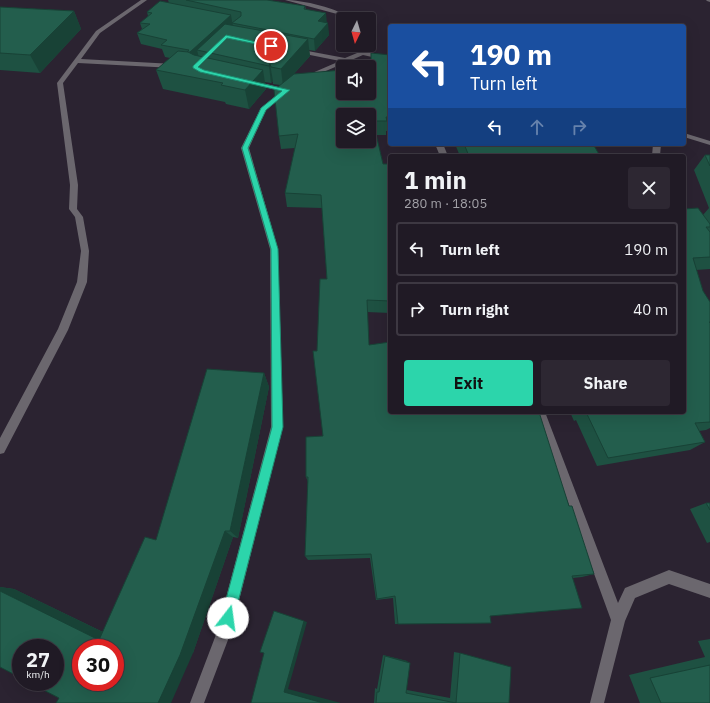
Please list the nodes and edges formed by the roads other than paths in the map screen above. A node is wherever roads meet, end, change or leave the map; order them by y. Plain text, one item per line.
1 (288, 0) edge
2 (143, 3) edge
3 (336, 12) edge
4 (293, 50) edge
5 (357, 52) edge
6 (370, 52) edge
7 (388, 58) edge
8 (346, 60) joint
9 (77, 61) junction
10 (336, 64) edge
11 (179, 66) edge
12 (248, 82) edge
13 (287, 90) junction
14 (686, 136) edge
15 (710, 143) edge
16 (541, 414) edge
17 (0, 449) edge
18 (710, 591) edge
19 (618, 620) junction
20 (198, 703) edge
21 (597, 703) edge

1 - 3 street
2 - 9 street
4 - 8 street
5 - 8 street
6 - 7 street
9 - 11 street
9 - 17 street
10 - 13 street
12 - 13 street
13 - 20 street
14 - 15 street
16 - 19 street
18 - 19 street
19 - 21 street

